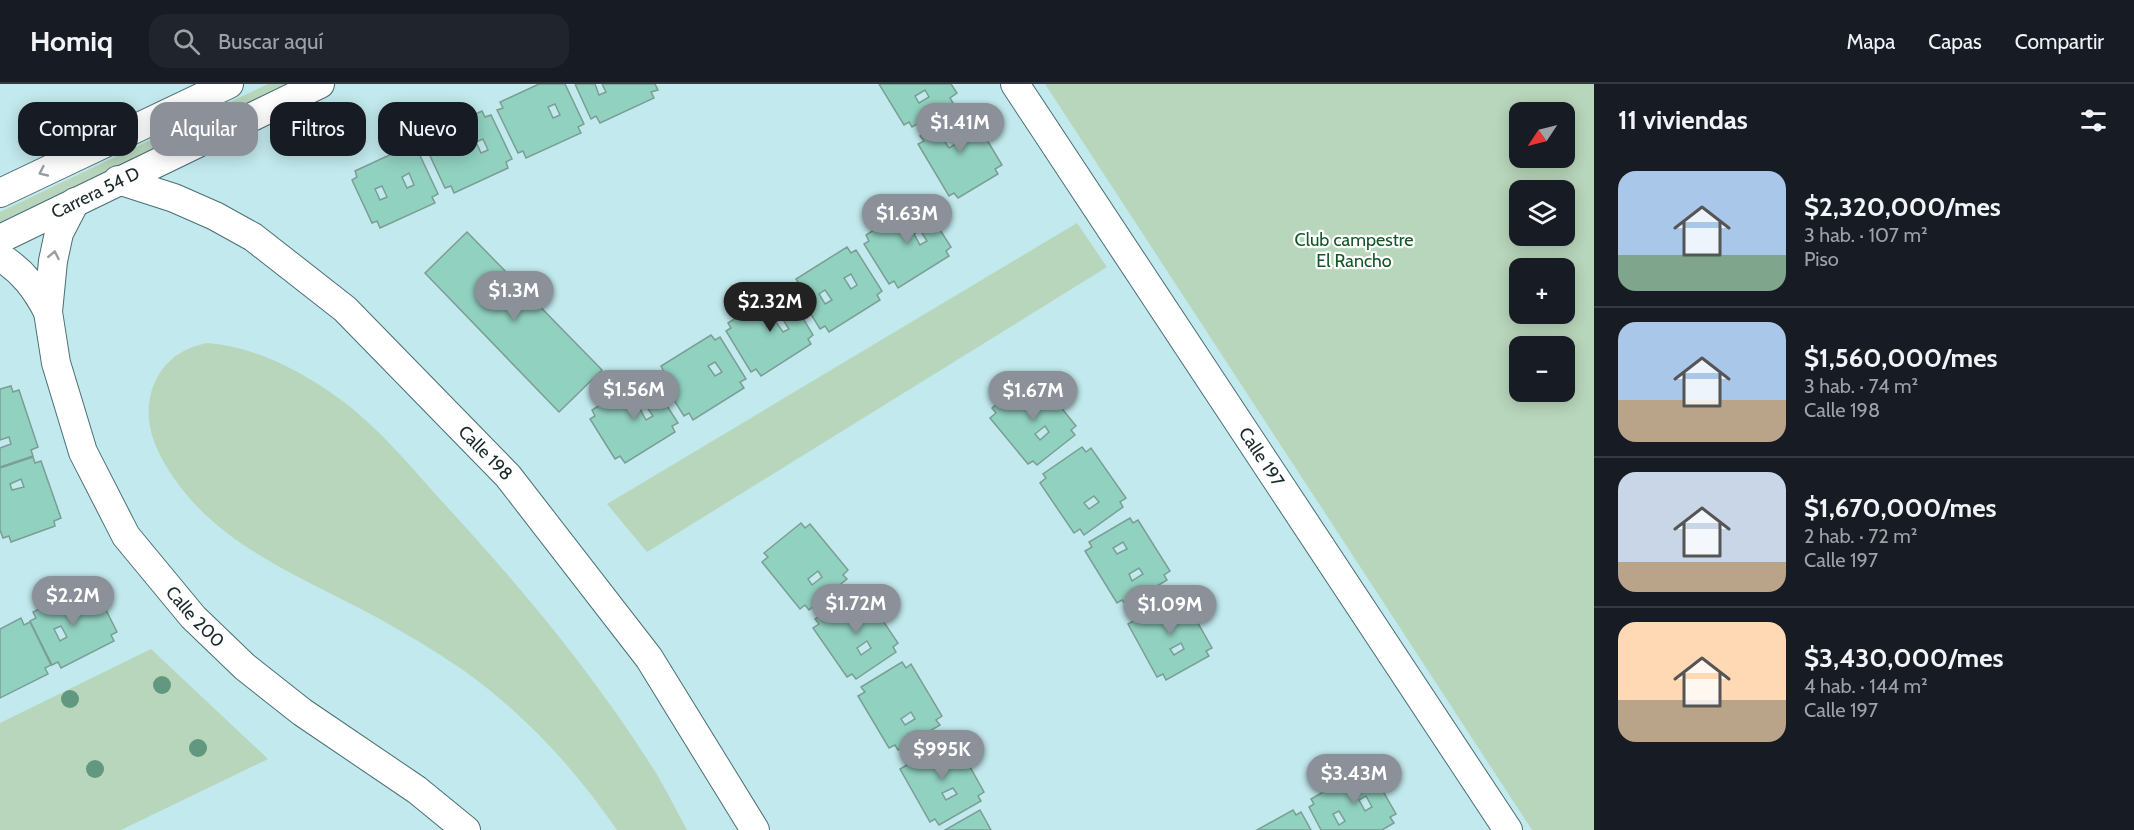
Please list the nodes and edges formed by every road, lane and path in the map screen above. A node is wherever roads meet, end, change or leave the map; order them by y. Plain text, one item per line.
1 (229, 84) edge
2 (320, 84) edge
3 (1015, 84) edge
4 (118, 180) junction
5 (0, 193) edge
6 (75, 202) junction
7 (0, 239) edge
8 (0, 257) edge
9 (48, 312) junction
10 (466, 830) edge
11 (755, 830) edge
12 (1508, 830) edge

1 -> 5 street
2 - 4 street, Carrera 54 D
3 - 12 street, Calle 197
4 - 6 street, Carrera 54 D
4 - 11 street, Calle 198
6 - 7 street, Carrera 54 D
9 -> 6 street, Calle 200
8 - 9 street, Calle 200
9 - 10 street, Calle 200

